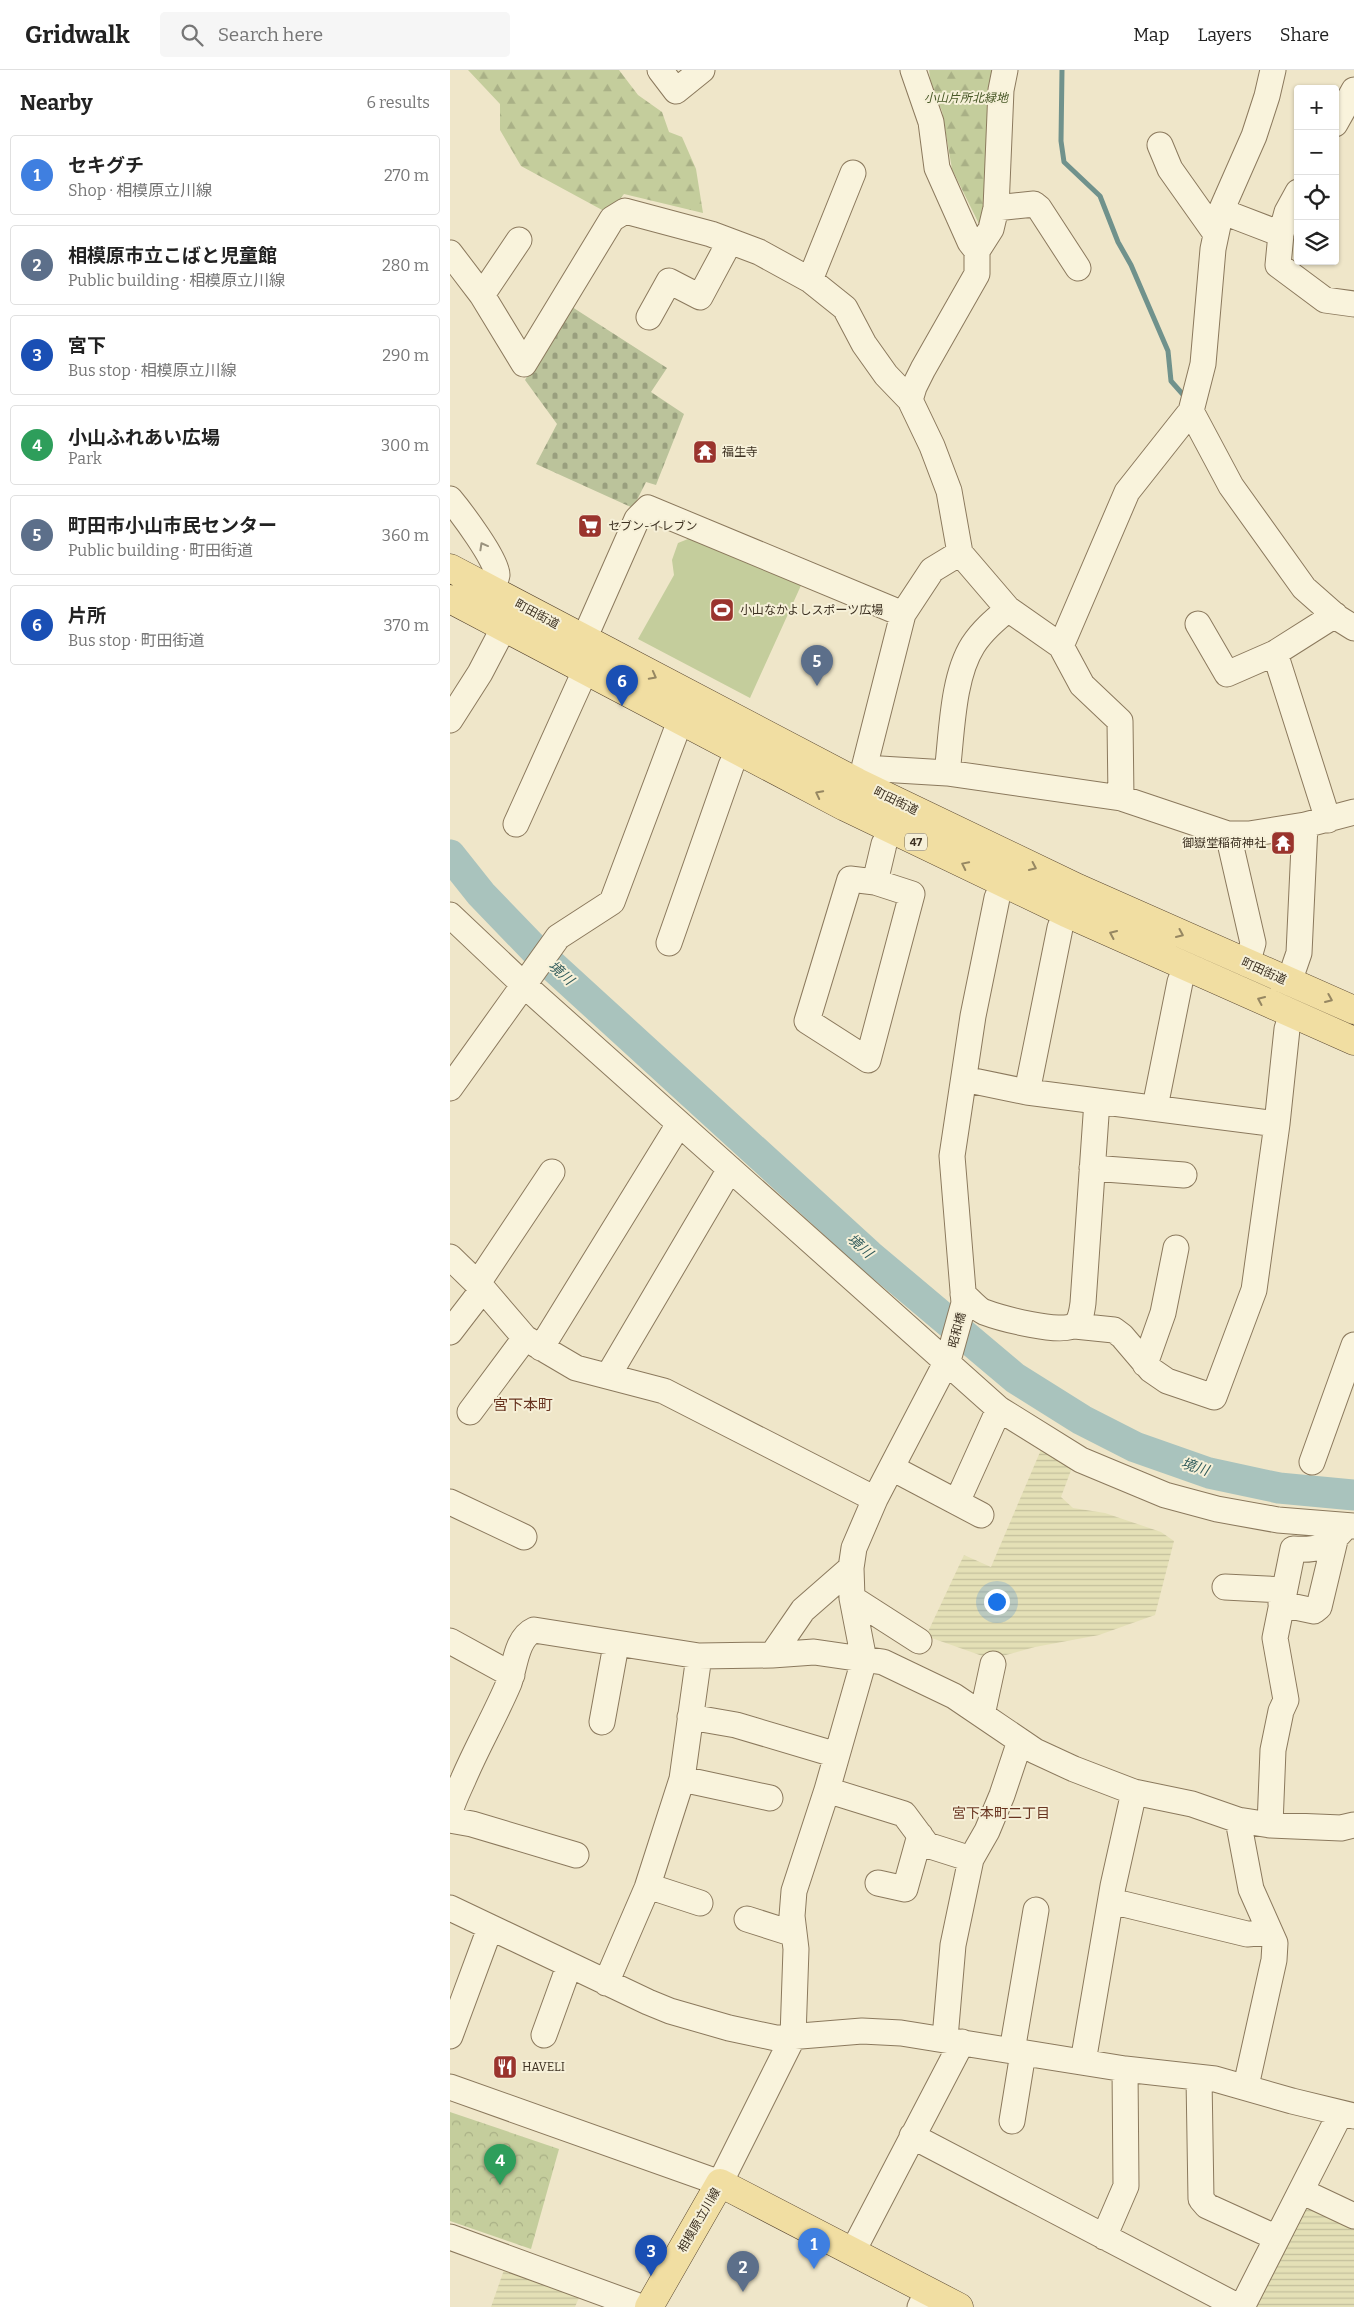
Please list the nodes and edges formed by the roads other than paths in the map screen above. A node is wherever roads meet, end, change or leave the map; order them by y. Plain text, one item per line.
1 (660, 70) edge
2 (702, 70) edge
3 (913, 70) edge
4 (1005, 70) edge
5 (1273, 70) edge
6 (1354, 90) edge
7 (1339, 117) edge
8 (1160, 145) dead end
9 (853, 173) dead end
10 (1294, 199) edge
11 (996, 208) junction
12 (1219, 223) junction
13 (1281, 234) junction
14 (519, 240) dead end
15 (730, 241) junction
16 (977, 251) junction
17 (453, 262) edge
18 (1078, 268) dead end
19 (810, 280) junction
20 (482, 295) junction
21 (1354, 304) edge
22 (649, 317) dead end
23 (910, 400) junction
24 (1191, 411) junction
25 (450, 499) edge
26 (960, 553) junction
27 (450, 568) edge
28 (490, 589) junction
29 (450, 599) edge
30 (1008, 609) junction
31 (477, 613) junction
32 (903, 614) junction
33 (1344, 622) edge
34 (1198, 624) dead end
35 (504, 627) junction
36 (584, 639) junction
37 (1061, 646) junction
38 (1274, 653) junction
39 (585, 671) junction
40 (450, 720) edge
41 (680, 721) junction
42 (749, 727) junction
43 (737, 752) junction
44 (947, 773) junction
45 (860, 775) junction
46 (1121, 798) junction
47 (845, 807) junction
48 (1354, 812) edge
49 (1316, 822) junction
50 (516, 824) dead end
51 (891, 830) junction
52 (1228, 834) junction
53 (875, 882) junction
54 (1003, 884) junction
55 (1066, 914) junction
56 (452, 919) edge
57 (669, 943) dead end
58 (1247, 964) junction
59 (1186, 967) junction
60 (527, 981) junction
61 (1289, 982) junction
62 (1354, 1010) edge
63 (1292, 1014) junction
64 (1354, 1040) edge
65 (964, 1079) junction
66 (450, 1088) edge
67 (1027, 1092) junction
68 (1097, 1101) junction
69 (1155, 1107) junction
70 (679, 1124) junction
71 (1277, 1124) junction
72 (1092, 1168) junction
73 (730, 1169) junction
74 (552, 1172) dead end
75 (1184, 1175) dead end
76 (1176, 1248) dead end
77 (450, 1257) edge
78 (480, 1286) junction
79 (970, 1303) junction
80 (1075, 1326) junction
81 (450, 1332) edge
82 (533, 1343) junction
83 (1354, 1345) edge
84 (948, 1360) junction
85 (1145, 1364) junction
86 (608, 1376) junction
87 (999, 1409) junction
88 (470, 1412) dead end
89 (1312, 1462) dead end
90 (892, 1468) junction
91 (875, 1499) junction
92 (450, 1502) edge
93 (957, 1502) junction
94 (981, 1515) dead end
95 (1345, 1531) edge
96 (524, 1537) dead end
97 (851, 1568) junction
98 (1225, 1587) dead end
99 (1282, 1597) junction
100 (852, 1598) junction
101 (919, 1640) dead end
102 (450, 1641) edge
103 (616, 1644) junction
104 (772, 1655) junction
105 (700, 1656) junction
106 (864, 1660) junction
107 (992, 1664) dead end
108 (512, 1675) junction
109 (982, 1715) junction
110 (690, 1717) junction
111 (602, 1722) dead end
112 (1020, 1741) junction
113 (837, 1755) junction
114 (682, 1779) junction
115 (827, 1790) junction
116 (1134, 1792) junction
117 (770, 1798) dead end
118 (450, 1812) edge
119 (450, 1820) edge
120 (1238, 1820) junction
121 (1270, 1824) junction
122 (1354, 1825) edge
123 (920, 1836) junction
124 (576, 1855) dead end
125 (971, 1859) junction
126 (878, 1883) dead end
127 (648, 1886) junction
128 (1111, 1901) junction
129 (700, 1903) dead end
130 (450, 1908) edge
131 (1036, 1910) dead end
132 (747, 1919) dead end
133 (490, 1928) junction
134 (1270, 1932) junction
135 (794, 1934) junction
136 (569, 1966) junction
137 (606, 1983) junction
138 (544, 2035) dead end
139 (450, 2036) edge
140 (793, 2037) junction
141 (954, 2040) junction
142 (1017, 2052) junction
143 (1083, 2062) junction
144 (1125, 2069) junction
145 (1199, 2078) junction
146 (1246, 2086) junction
147 (450, 2087) edge
148 (1347, 2115) edge
149 (1012, 2121) dead end
150 (912, 2136) junction
151 (720, 2183) junction
152 (1301, 2191) junction
153 (1354, 2216) edge
154 (1104, 2237) junction
155 (450, 2238) edge
156 (1277, 2238) junction
157 (853, 2251) junction
158 (924, 2299) edge
159 (641, 2307) edge
160 (649, 2307) edge
161 (959, 2307) edge
162 (1241, 2307) edge

1 - 2 street
3 - 16 street
4 - 11 street
5 - 12 street
6 - 7 street
8 - 12 street
9 - 19 street
10 - 13 street
11 - 16 street
11 - 18 street
12 - 13 street
12 - 24 street
13 - 21 street
14 - 20 street
15 - 19 street
15 - 20 street
15 - 22 street
16 - 23 street
17 - 20 street
19 - 23 street
23 - 26 street
24 - 33 street
24 - 37 street
28 -> 25 street
26 - 30 street
26 - 32 street
27 - 28 main road, 町田街道 / 47
28 - 31 street
28 - 36 main road, 町田街道 / 47
29 - 31 main road, 47
30 - 37 street
30 - 44 street
31 - 35 main road, 47
32 - 36 street
32 - 45 street
33 - 38 street
34 - 38 street
35 - 39 main road, 47
35 - 40 street
36 -> 42 main road, 町田街道 / 47
37 - 46 street
38 - 49 street
39 - 41 main road, 47
39 - 50 street
41 - 43 main road, 47
41 - 60 street
42 - 43 street
42 - 45 main road, 町田街道 / 47
47 -> 43 main road, 47
43 - 57 street
44 - 45 street
44 - 46 street
45 - 47 street
45 -> 58 main road, 町田街道 / 47
46 - 52 street
47 - 51 main road, 47
48 - 49 street
49 - 52 street
49 - 61 street
51 - 53 street
54 -> 51 main road, 47
52 - 58 street
53 - 53 street
54 - 55 main road, 47
54 - 65 street, 昭和橋
59 -> 55 main road, 47
55 - 67 street
56 - 60 street
58 - 61 main road, 町田街道 / 47
63 -> 59 main road, 47
59 - 69 street
60 - 66 street
60 - 70 street
61 -> 62 main road, 町田街道 / 47
63 - 64 main road, 47
63 - 71 street
65 - 67 street
65 - 79 street, 昭和橋
67 - 68 street
68 - 69 street
68 - 72 street
69 - 71 street
70 - 73 street
70 - 82 street
71 - 85 street
72 - 75 street
72 - 80 street
73 - 84 street
73 - 86 street
74 - 78 street
76 - 85 street
77 - 78 street
78 - 81 street
78 - 82 street
79 - 80 street
79 - 84 street, 昭和橋
80 - 85 street
82 - 86 street
82 - 88 street
83 - 89 street
84 - 87 street
84 - 90 street, 昭和橋
86 - 91 street
87 - 93 street
87 - 95 street
90 - 91 street, 昭和橋
90 - 93 street
91 - 97 street, 昭和橋
92 - 96 street
93 - 94 street
95 - 99 street
95 - 99 street
97 - 100 street, 昭和橋
97 - 104 street
98 - 99 street
99 - 121 street
100 - 101 street
100 - 106 street, 昭和橋
102 - 108 street
103 - 105 street
103 - 108 street
103 - 111 street
104 - 105 street
104 - 106 street
105 - 110 street
106 - 109 street
106 - 113 street
107 - 109 street
108 - 118 street
109 - 112 street
110 - 113 street
110 - 114 street
112 - 116 street
112 - 125 street
113 - 115 street
114 - 117 street
114 - 127 street
115 - 123 street
115 - 135 street
116 - 120 street
116 - 128 street
119 - 124 street
120 - 121 street
120 - 134 street
121 - 122 street
123 - 125 street
123 - 126 street
125 - 141 street
127 - 129 street
127 - 137 street
128 - 134 street
128 - 143 street
130 - 133 street
131 - 142 street
132 - 135 street
133 - 136 street
133 - 139 street
134 - 146 street
135 - 140 street
136 - 137 street
136 - 138 street
137 - 140 street
140 - 141 street
140 - 151 street
141 - 142 street
141 - 150 street
142 - 143 street
142 - 149 street
143 - 144 street
144 - 145 street
144 - 154 street
145 - 146 street
145 - 156 street
146 - 148 street
147 - 151 street
148 - 152 street
150 - 154 street
150 - 157 street
151 - 157 main road, 相模原立川線
151 - 160 main road, 相模原立川線
152 - 153 street
152 - 156 street
154 - 162 street
155 - 159 street
156 - 162 street
157 - 158 main road, 相模原立川線
158 - 161 main road, 相模原立川線

